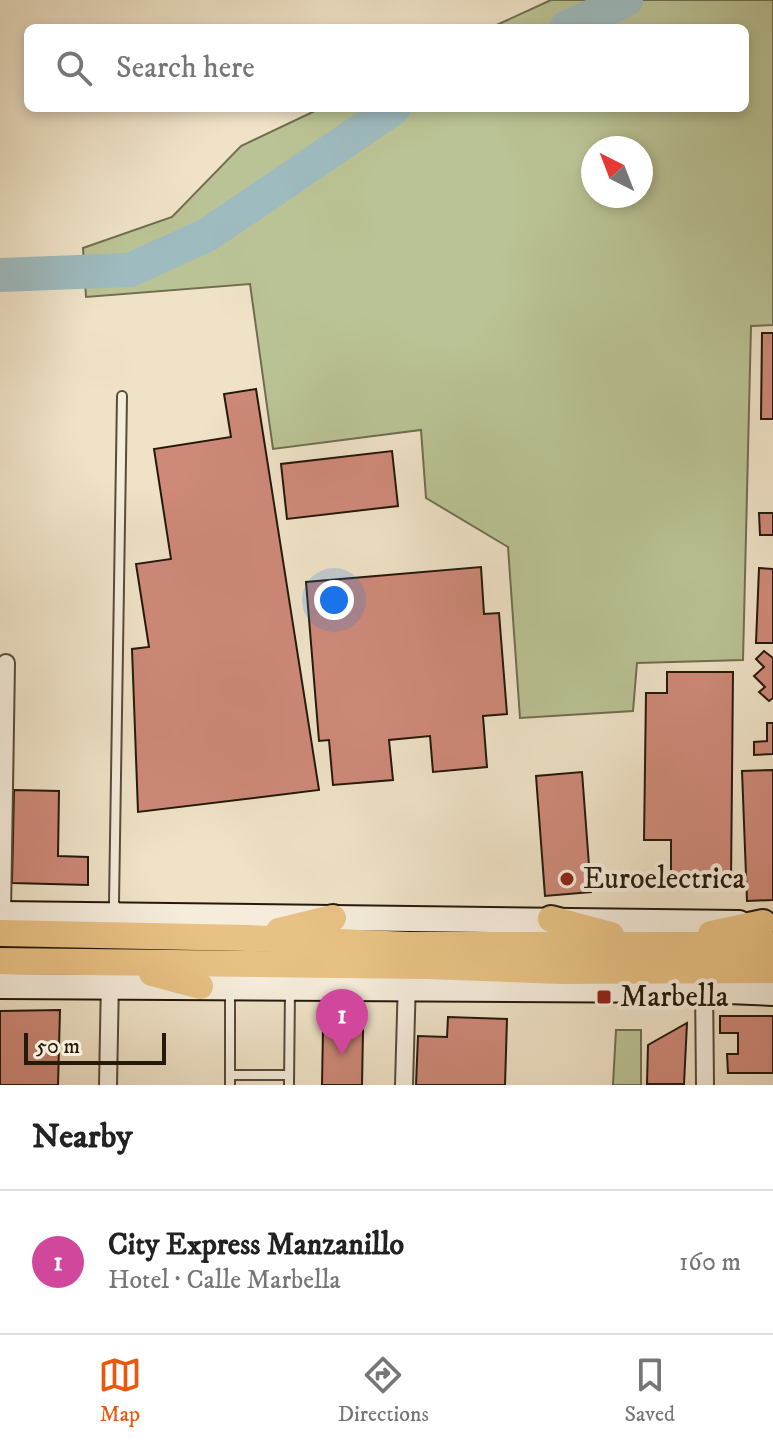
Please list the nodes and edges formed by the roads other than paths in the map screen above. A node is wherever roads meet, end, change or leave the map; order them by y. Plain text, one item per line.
1 (122, 396) dead end
2 (6, 663) dead end
3 (125, 917) junction
4 (333, 918) junction
5 (409, 918) junction
6 (551, 919) junction
7 (1, 921) edge
8 (770, 930) edge
9 (215, 937) junction
10 (247, 938) junction
11 (655, 944) junction
12 (0, 961) edge
13 (407, 966) junction
14 (773, 970) edge
15 (110, 975) junction
16 (704, 979) junction
17 (0, 986) edge
18 (200, 986) joint
19 (231, 986) junction
20 (290, 987) junction
21 (773, 993) edge
22 (230, 1080) edge
23 (289, 1080) edge
24 (108, 1085) edge
25 (404, 1085) edge
26 (705, 1085) edge

1 - 3 lane
2 - 7 street
3 - 4 main road
3 - 7 main road
3 - 9 main road
4 - 5 main road
4 - 10 main road
5 - 6 main road
5 - 13 street
6 - 8 main road
6 - 11 main road
7 - 9 main road
8 - 11 main road
9 - 10 main road
10 - 13 main road
11 - 13 main road
12 - 15 main road
13 - 15 main road
13 - 16 main road
13 - 20 main road
13 - 25 street
14 - 16 main road
15 - 17 main road
15 - 18 main road
15 - 24 street
16 - 21 main road
16 - 26 street
18 - 19 main road
19 - 20 main road
19 - 22 lane
20 - 23 lane
22 - 23 lane

